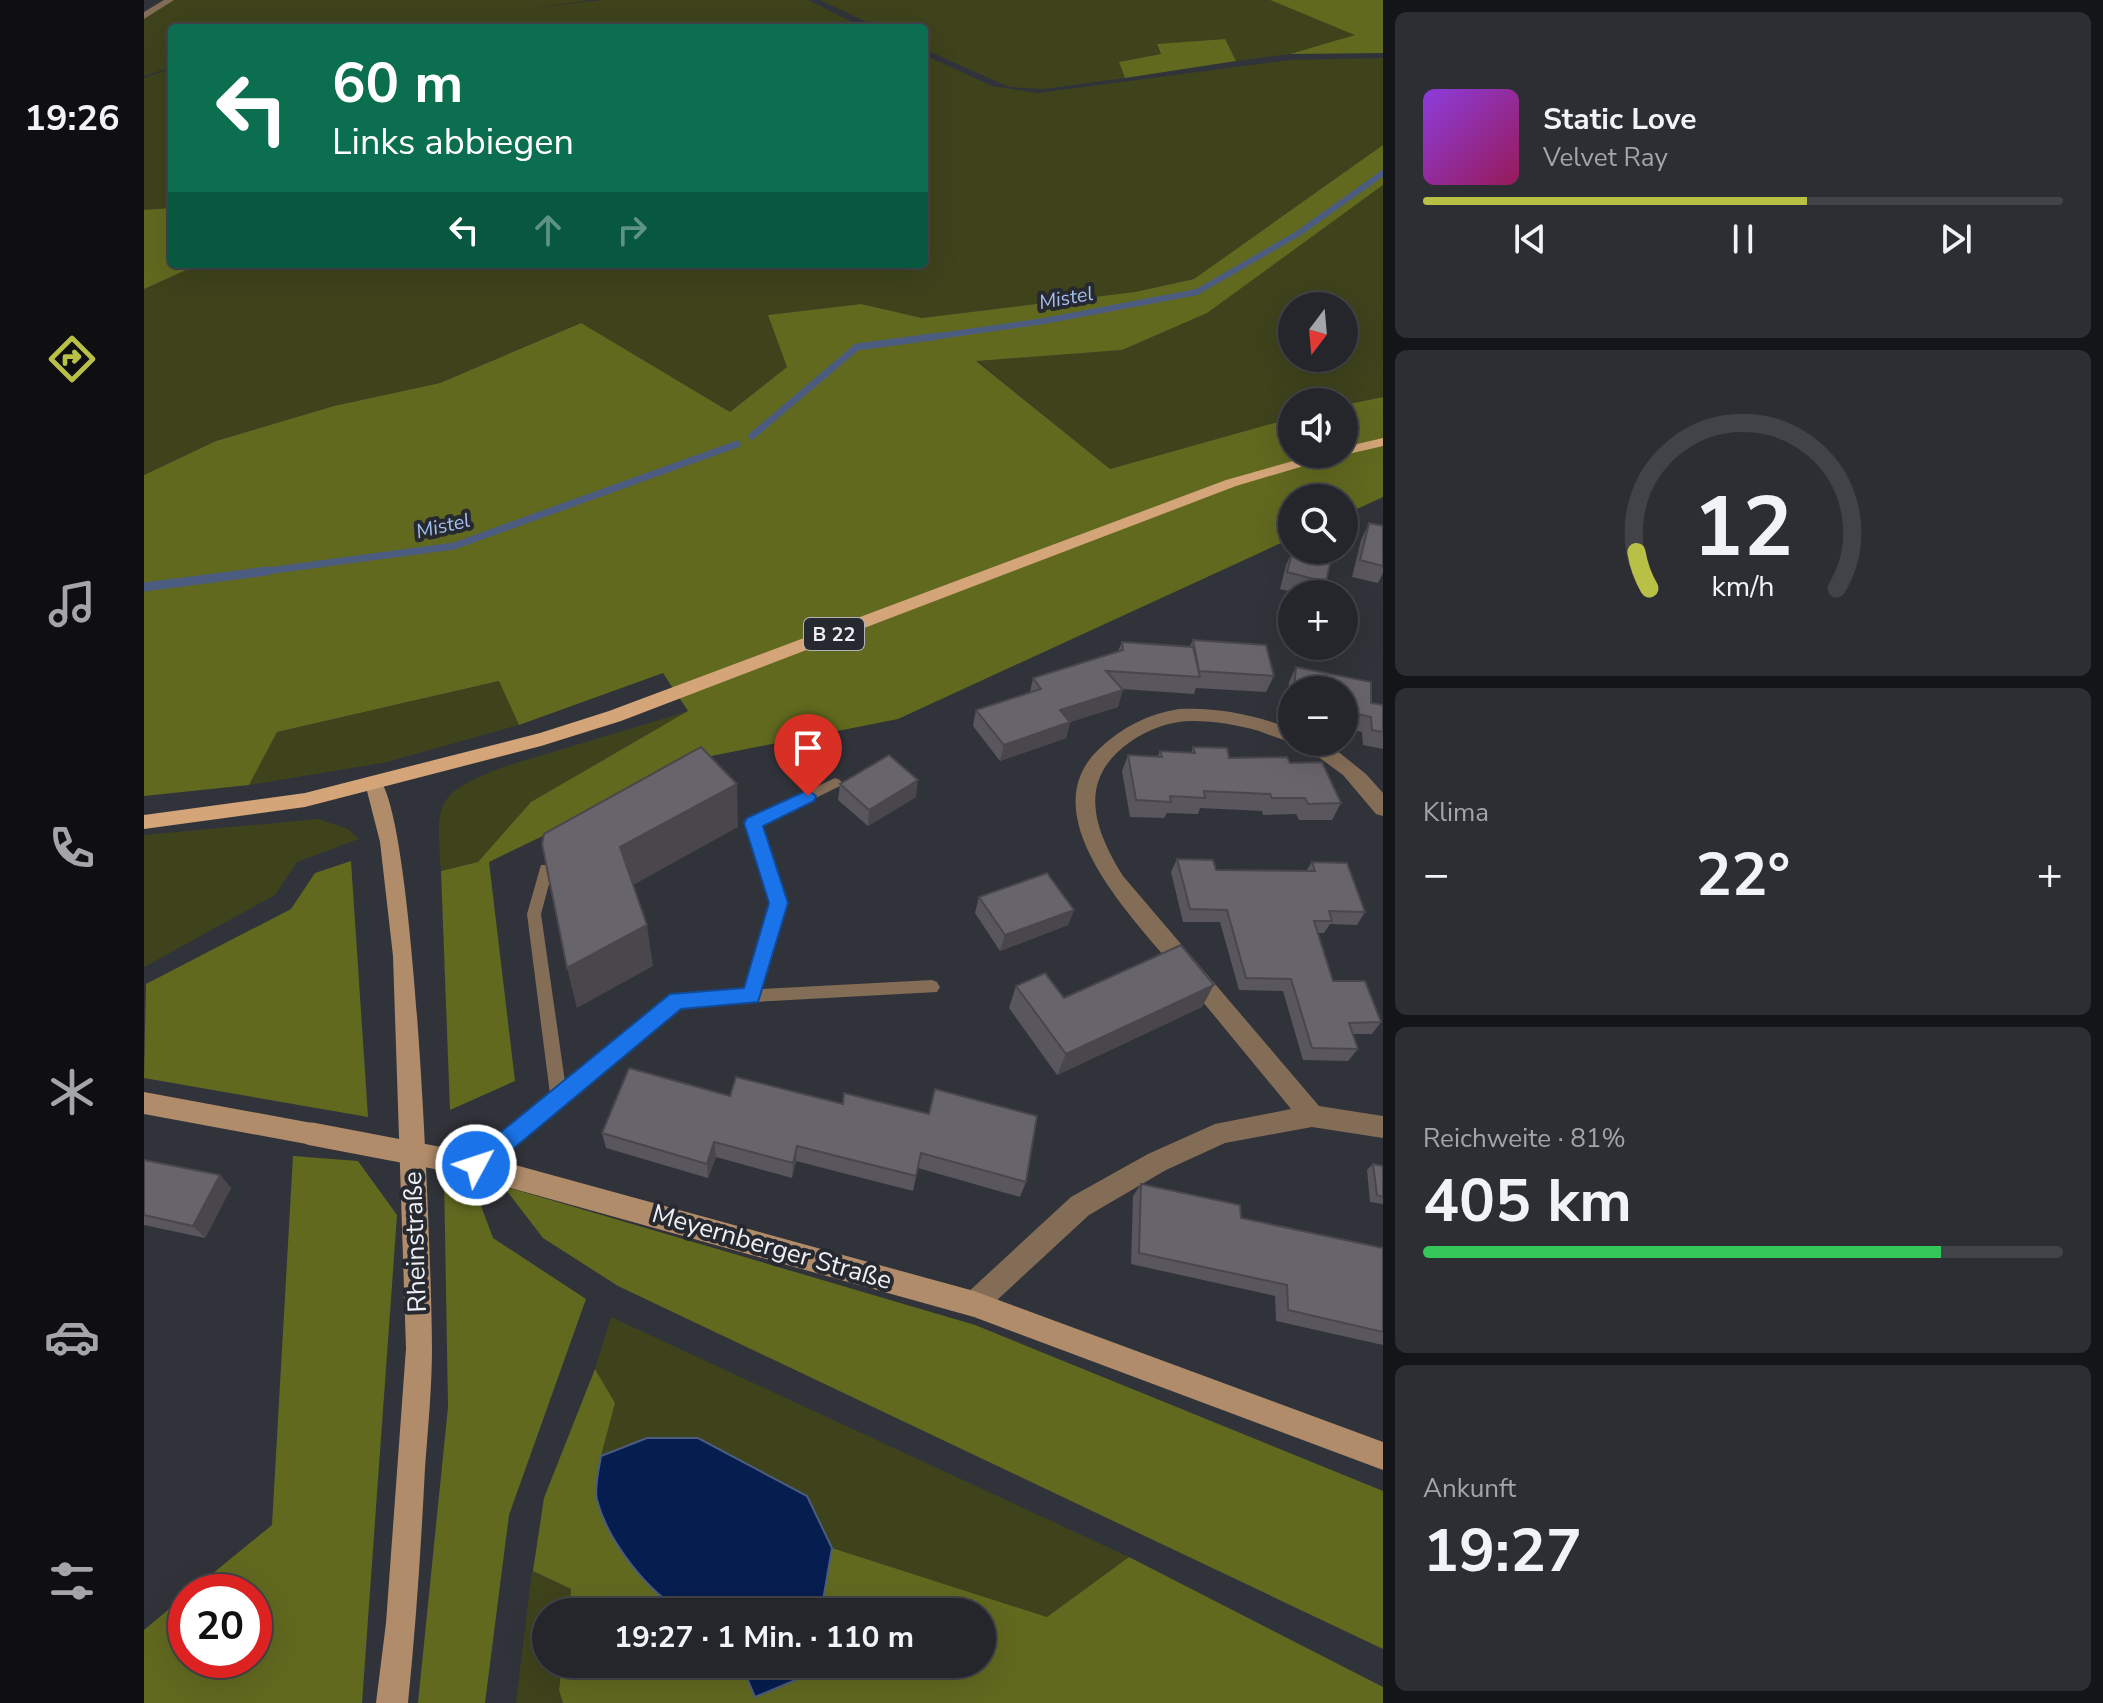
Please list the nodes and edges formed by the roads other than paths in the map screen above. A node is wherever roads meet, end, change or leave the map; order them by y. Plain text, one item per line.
1 (170, 0) edge
2 (144, 16) edge
3 (1383, 442) edge
4 (1358, 448) edge
5 (1285, 468) edge
6 (1278, 731) edge
7 (1332, 756) edge
8 (375, 783) junction
9 (835, 783) dead end
10 (1383, 809) edge
11 (144, 822) edge
12 (546, 869) edge
13 (932, 987) dead end
14 (751, 996) junction
15 (559, 1097) junction
16 (144, 1103) edge
17 (1312, 1116) junction
18 (1383, 1127) edge
19 (470, 1164) junction
20 (974, 1304) junction
21 (1383, 1456) edge
22 (392, 1703) edge

1 - 2 street
3 - 4 main road
5 - 8 main road, B 22
6 - 17 street
7 - 10 street
8 - 11 main road, B 22
8 - 22 street, Rheinstraße
9 - 14 lane
12 - 15 lane
13 - 14 lane
14 - 15 lane
15 - 19 lane
16 - 19 street, Meyernberger Straße, bridge
17 - 18 street
17 - 20 street
19 - 20 street, Meyernberger Straße
20 - 21 street, Meyernberger Straße

